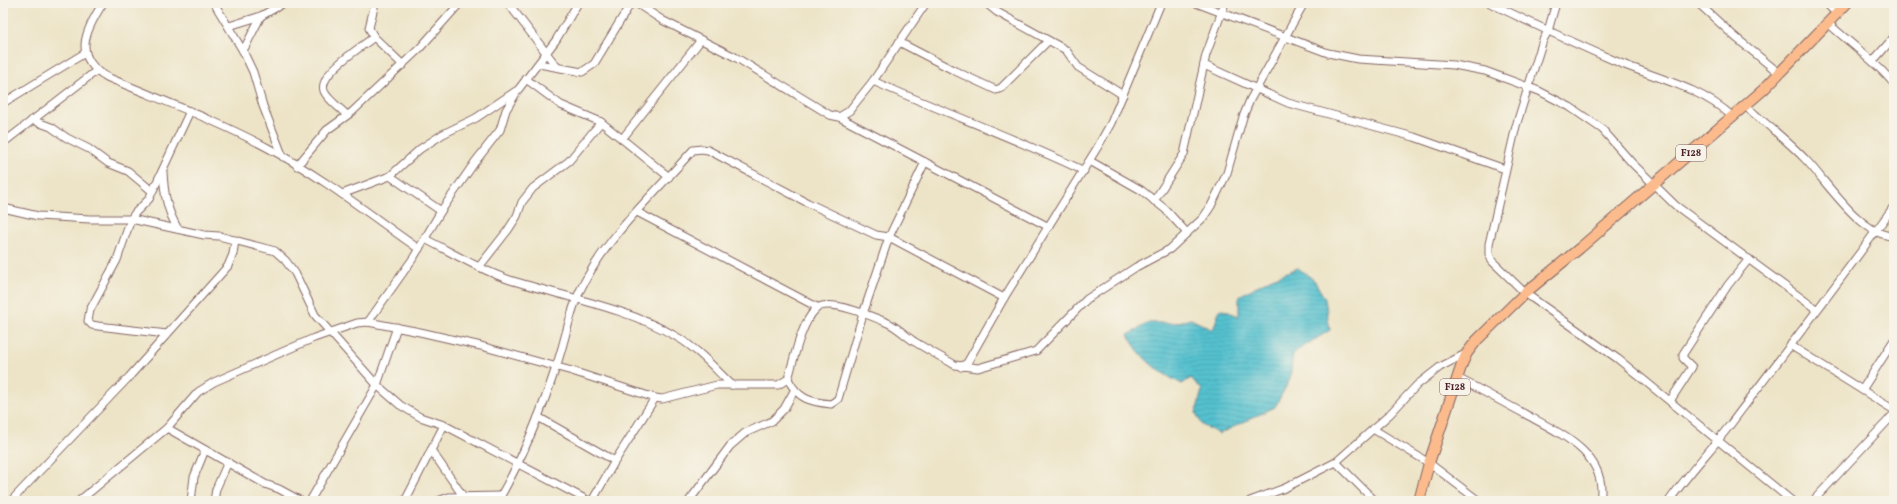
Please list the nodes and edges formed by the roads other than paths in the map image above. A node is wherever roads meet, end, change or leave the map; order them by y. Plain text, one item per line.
1 (103, 3) edge
2 (214, 3) edge
3 (284, 3) edge
4 (375, 3) edge
5 (460, 3) edge
6 (508, 3) edge
7 (578, 3) edge
8 (631, 3) edge
9 (636, 3) edge
10 (986, 3) edge
11 (1160, 3) edge
12 (1196, 3) edge
13 (1225, 3) edge
14 (1304, 3) edge
15 (1490, 3) edge
16 (1556, 3) edge
17 (1698, 3) edge
18 (1826, 3) edge
19 (1847, 3) edge
20 (923, 4) edge
21 (1221, 12) junction
22 (1836, 13) junction
23 (261, 16) junction
24 (1827, 22) junction
25 (229, 26) junction
26 (1548, 31) junction
27 (374, 37) junction
28 (1286, 37) junction
29 (1894, 37) edge
30 (701, 40) junction
31 (1048, 41) junction
32 (899, 42) junction
33 (243, 51) junction
34 (84, 53) junction
35 (546, 54) junction
36 (1872, 61) junction
37 (539, 64) junction
38 (403, 65) junction
39 (1204, 65) junction
40 (557, 67) junction
41 (96, 71) junction
42 (1779, 73) junction
43 (526, 79) junction
44 (873, 81) junction
45 (1894, 84) edge
46 (1528, 86) junction
47 (518, 90) junction
48 (1256, 90) junction
49 (1123, 95) junction
50 (3, 103) edge
51 (1744, 105) junction
52 (190, 112) junction
53 (347, 115) junction
54 (1732, 116) junction
55 (839, 117) junction
56 (32, 120) junction
57 (601, 122) junction
58 (622, 139) junction
59 (3, 143) edge
60 (283, 157) junction
61 (1090, 161) junction
62 (925, 162) junction
63 (297, 166) junction
64 (1506, 169) junction
65 (1084, 171) junction
66 (163, 172) junction
67 (390, 176) junction
68 (669, 177) junction
69 (1654, 184) junction
70 (152, 191) junction
71 (342, 194) junction
72 (1154, 201) junction
73 (1894, 206) edge
74 (3, 208) edge
75 (441, 212) junction
76 (637, 212) junction
77 (131, 220) junction
78 (1049, 226) junction
79 (178, 229) junction
80 (1875, 232) junction
81 (1187, 233) junction
82 (1890, 236) edge
83 (889, 237) junction
84 (425, 239) junction
85 (235, 240) junction
86 (1894, 243) edge
87 (419, 249) junction
88 (1749, 259) junction
89 (479, 267) junction
90 (1526, 293) junction
91 (1004, 298) junction
92 (577, 299) junction
93 (817, 307) junction
94 (1816, 309) junction
95 (863, 314) junction
96 (368, 322) junction
97 (396, 327) junction
98 (329, 332) junction
99 (167, 334) junction
100 (1894, 340) edge
101 (1790, 346) junction
102 (1467, 353) junction
103 (556, 367) junction
104 (961, 367) junction
105 (1458, 378) junction
106 (788, 379) junction
107 (377, 385) junction
108 (732, 385) junction
109 (1862, 390) junction
110 (794, 391) junction
111 (655, 398) junction
112 (1670, 401) junction
113 (1894, 410) edge
114 (1894, 414) edge
115 (538, 417) junction
116 (444, 425) junction
117 (167, 428) junction
118 (1373, 429) junction
119 (1717, 441) junction
120 (205, 450) junction
121 (431, 450) junction
122 (615, 461) junction
123 (228, 462) junction
124 (1336, 462) junction
125 (517, 463) junction
126 (1429, 463) junction
127 (463, 496) junction
128 (500, 498) edge
129 (11, 501) edge
130 (79, 501) edge
131 (192, 501) edge
132 (214, 501) edge
133 (302, 501) edge
134 (310, 501) edge
135 (405, 501) edge
136 (438, 501) edge
137 (588, 501) edge
138 (592, 501) edge
139 (689, 501) edge
140 (1250, 501) edge
141 (1375, 501) edge
142 (1419, 501) edge
143 (1479, 501) edge
144 (1600, 501) edge
145 (1669, 501) edge
146 (1792, 501) edge
147 (1813, 501) edge

1 - 34 street
2 - 25 street
3 - 23 street
4 - 27 street
5 - 38 street
6 - 35 street
7 - 35 street
8 - 40 street
9 - 30 street
10 - 31 street
11 - 49 street
12 - 21 street
13 - 21 street
14 - 28 street
15 - 26 street
16 - 26 street
17 - 42 street
18 - 22 street
19 - 22 main road, F128
20 - 32 street
21 - 28 street
21 - 39 street
22 - 24 main road, F128
23 - 25 street
23 - 33 street
24 - 36 street
24 - 42 main road, F128
25 - 33 street
26 - 46 street
26 - 54 street
27 - 38 street
27 - 53 street
28 - 46 street
28 - 48 street
29 - 36 street
30 - 55 street
30 - 58 street
31 - 32 street
31 - 49 street
32 - 44 street
33 - 60 street
34 - 41 street
34 - 50 street
35 - 37 street
35 - 40 street
36 - 45 street
37 - 40 street
37 - 43 street
38 - 53 street
39 - 48 street
39 - 72 street
41 - 52 street
41 - 56 street
42 - 51 main road, F128
43 - 47 street
43 - 57 street
44 - 55 street
44 - 65 street
46 - 64 street
46 - 69 street
47 - 67 street
47 - 75 street
48 - 64 street
48 - 81 street
49 - 61 street
51 - 54 main road, F128
51 - 80 street
52 - 60 street
52 - 66 street
53 - 63 street
54 - 69 main road, F128
55 - 62 street
56 - 59 street
56 - 70 street
57 - 58 street
57 - 89 street
58 - 68 street
60 - 63 street
61 - 65 street
61 - 72 street
62 - 78 street
62 - 83 street
63 - 71 street
64 - 90 street
65 - 78 street
66 - 70 street
66 - 79 street
67 - 71 street
67 - 75 street
68 - 76 street
68 - 83 street
69 - 88 street
69 - 90 main road, F128
70 - 77 street
71 - 87 street
72 - 81 street
73 - 80 street
74 - 77 street
75 - 84 street
76 - 92 street
76 - 93 street
77 - 79 street
77 - 99 street
78 - 91 street
79 - 85 street
80 - 82 street
80 - 94 street
81 - 104 street
82 - 86 street
83 - 91 street
83 - 95 street
84 - 87 street
84 - 89 street
85 - 98 street
85 - 99 street
87 - 96 street
88 - 94 street
88 - 112 street
89 - 92 street
90 - 102 main road, F128
90 - 112 street
91 - 104 street
92 - 103 street
92 - 108 street
93 - 95 street
93 - 106 street
94 - 101 street
95 - 104 street
95 - 110 street
96 - 97 street
96 - 98 street
97 - 103 street
97 - 107 street
98 - 107 street
98 - 117 street
99 - 129 street
100 - 109 street
101 - 109 street
101 - 119 street
102 - 105 main road, F128
102 - 118 street
103 - 111 street
103 - 115 street
105 - 126 main road, F128
105 - 144 street
106 - 108 street
106 - 110 street
107 - 116 street
107 - 134 street
108 - 111 street
109 - 113 street
110 - 139 street
111 - 122 street
112 - 119 street
114 - 147 street
115 - 122 street
115 - 125 street
116 - 121 street
116 - 125 street
117 - 120 street
117 - 130 street
118 - 124 street
118 - 126 street
119 - 145 street
119 - 146 street
120 - 123 street
120 - 131 street
121 - 127 street
121 - 135 street
122 - 138 street
123 - 132 street
123 - 133 street
124 - 140 street
124 - 141 street
125 - 128 street
125 - 137 street
126 - 142 main road, F128
126 - 143 street
127 - 128 street
127 - 136 street

